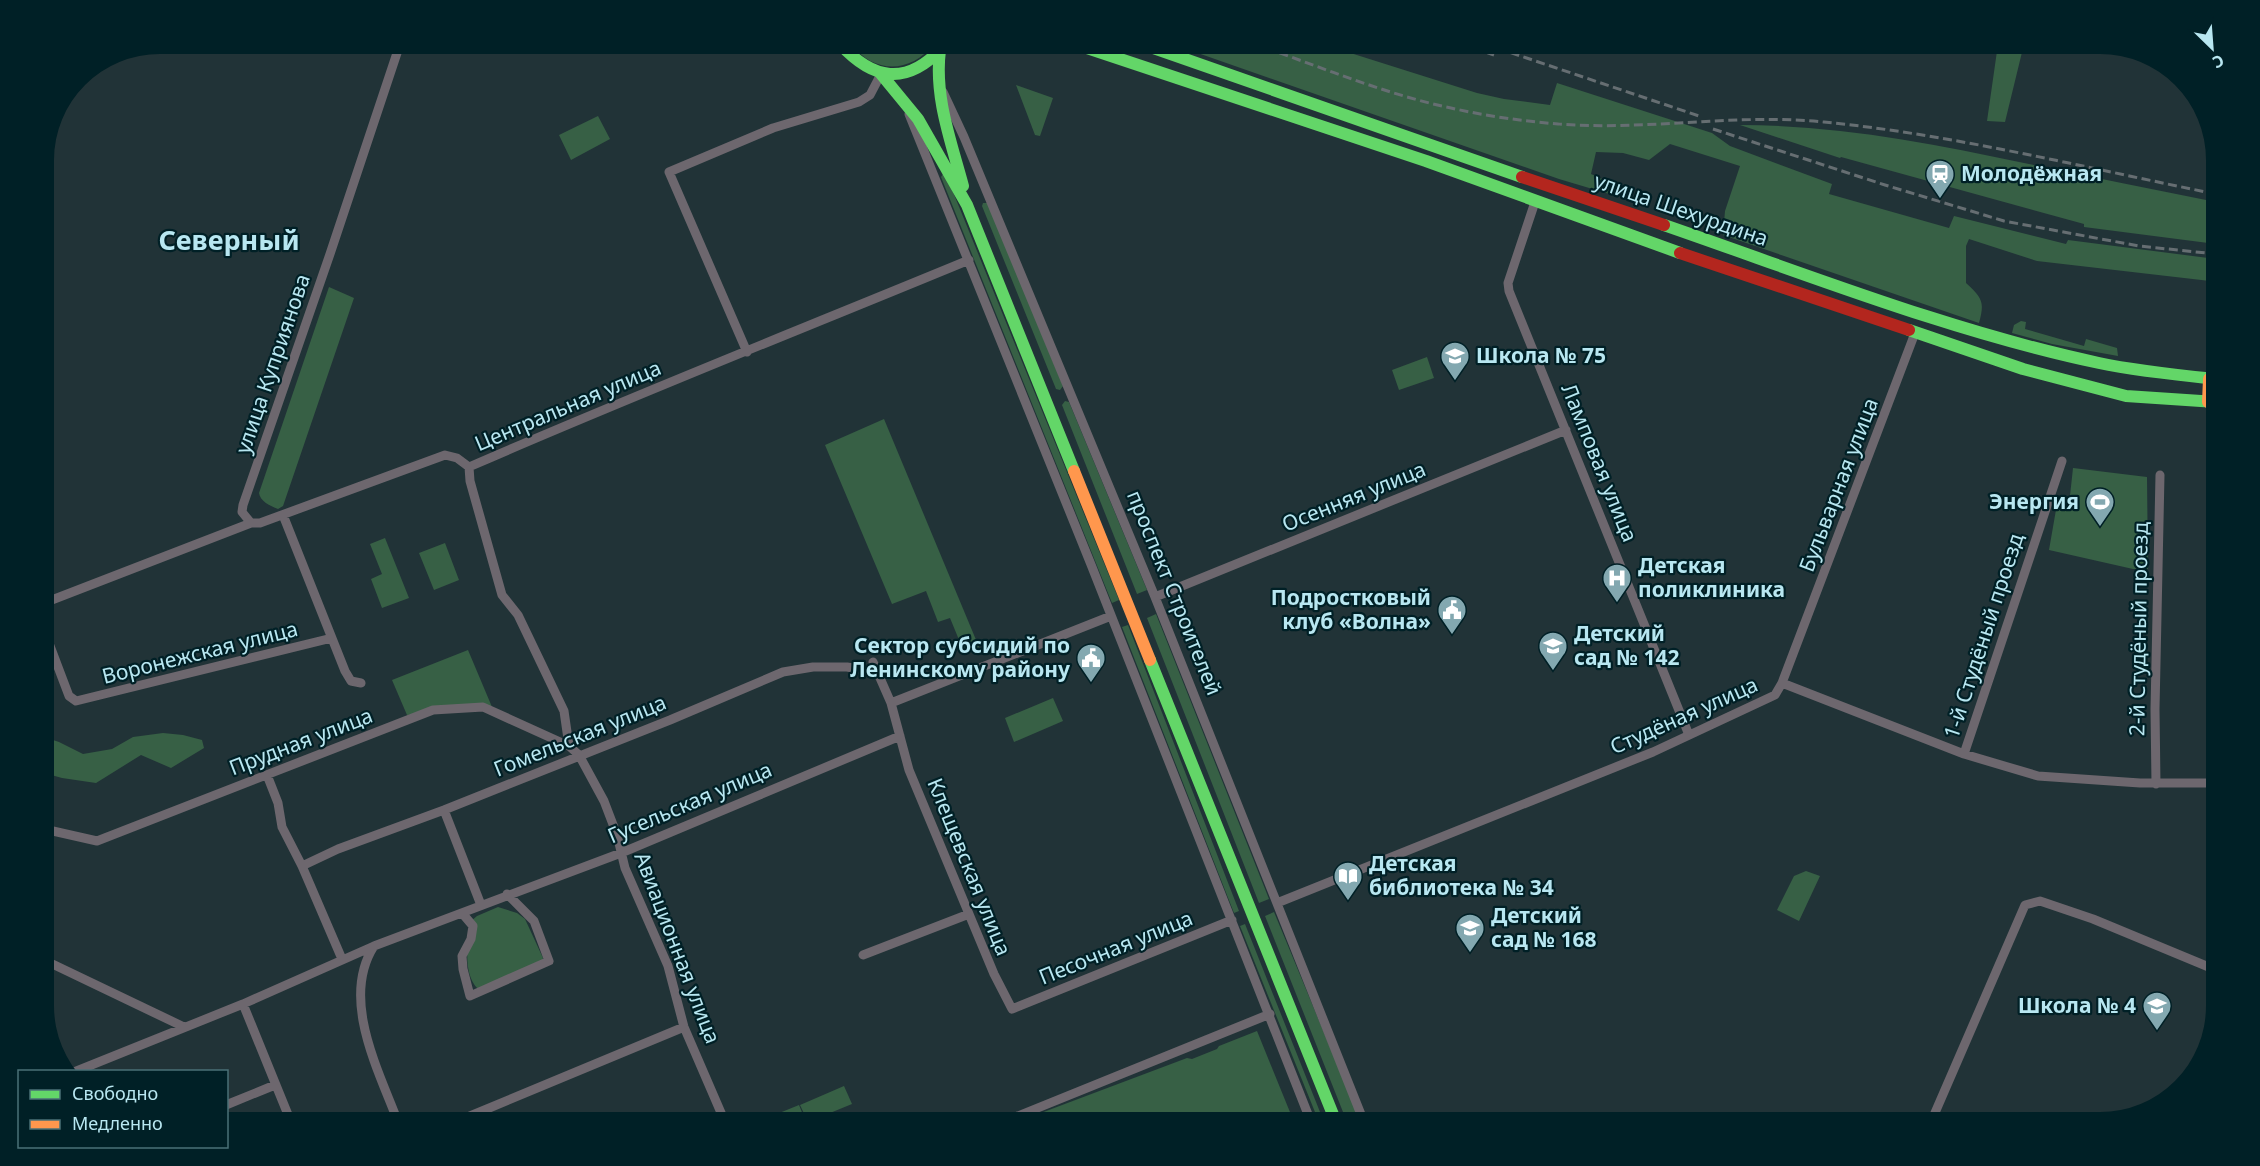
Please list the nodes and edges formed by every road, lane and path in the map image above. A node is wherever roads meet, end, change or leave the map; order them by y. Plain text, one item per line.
1 (397, 54) edge
2 (849, 54) edge
3 (936, 54) edge
4 (940, 54) edge
5 (1105, 54) edge
6 (1171, 54) edge
7 (881, 74) junction
8 (939, 83) junction
9 (899, 93) junction
10 (1535, 202) junction
11 (967, 205) junction
12 (969, 260) junction
13 (1915, 333) junction
14 (747, 352) junction
15 (2206, 378) edge
16 (2206, 402) edge
17 (1566, 430) junction
18 (2062, 461) dead end
19 (469, 467) junction
20 (2160, 474) dead end
21 (283, 514) junction
22 (251, 523) junction
23 (1155, 597) junction
24 (54, 599) edge
25 (1111, 616) junction
26 (332, 638) junction
27 (54, 656) edge
28 (873, 662) dead end
29 (877, 672) junction
30 (1782, 682) junction
31 (361, 683) dead end
32 (891, 702) junction
33 (1689, 735) junction
34 (900, 736) junction
35 (569, 746) junction
36 (1964, 754) junction
37 (579, 755) junction
38 (267, 775) junction
39 (2206, 783) edge
40 (2156, 784) junction
41 (444, 810) junction
42 (54, 831) edge
43 (621, 853) junction
44 (302, 866) junction
45 (507, 894) junction
46 (1276, 903) junction
47 (481, 905) junction
48 (462, 913) junction
49 (969, 914) junction
50 (1232, 920) junction
51 (374, 946) junction
52 (863, 955) dead end
53 (342, 959) junction
54 (54, 965) edge
55 (2206, 965) edge
56 (243, 1004) junction
57 (1012, 1009) joint
58 (1270, 1014) junction
59 (184, 1027) junction
60 (684, 1027) junction
61 (76, 1070) edge
62 (275, 1085) junction
63 (228, 1104) edge
64 (287, 1112) edge
65 (394, 1112) edge
66 (480, 1112) edge
67 (721, 1112) edge
68 (1028, 1112) edge
69 (1307, 1112) edge
70 (1332, 1112) edge
71 (1360, 1112) edge
72 (1936, 1112) edge

1 - 22 street, улица Куприянова
2 - 7 main road
3 - 7 main road
4 - 8 main road, проспект Строителей
5 - 10 main road
6 - 15 main road, улица Шехурдина
7 - 9 main road, проспект Строителей
7 - 14 street
8 - 11 main road, проспект Строителей
8 - 23 street, проспект Строителей
9 - 11 main road, проспект Строителей
9 - 12 street, проспект Строителей
10 - 13 main road
10 - 17 street, Ламповая улица
11 - 70 main road, проспект Строителей
12 - 14 street, Центральная улица
12 - 25 street, проспект Строителей
13 - 16 main road
13 - 30 street, Бульварная улица
14 - 19 street, Центральная улица
17 - 23 street, Осенняя улица
17 - 33 street, Ламповая улица
18 - 36 street, 1-й Студёный проезд
19 - 21 street, Центральная улица
19 - 35 street
20 - 40 street, 2-й Студёный проезд
21 - 22 street, Центральная улица
21 - 26 street
22 - 24 street, Центральная улица
23 - 46 street, проспект Строителей
25 - 32 street
25 - 50 street, проспект Строителей
26 - 27 street, Воронежская улица
26 - 31 street
28 - 29 street
29 - 32 street
29 - 37 street, Гомельская улица
30 - 33 street, Студёная улица
30 - 36 street, Студёная улица
32 - 34 street
33 - 46 street, Студёная улица
34 - 43 street, Гусельская улица
34 - 49 street, Клещевская улица
35 - 37 street, Прудная улица
35 - 38 street, Прудная улица
36 - 40 street, Студёная улица
37 - 41 street, Гомельская улица
37 - 43 street, Авиационная улица
38 - 42 street, Прудная улица
38 - 44 street
39 - 40 street, Студёная улица
41 - 44 street, Гомельская улица
41 - 47 street
43 - 45 street, Гусельская улица
43 - 60 street, Авиационная улица
44 - 53 street
45 - 47 street, Гусельская улица
45 - 48 street
46 - 71 street, проспект Строителей
47 - 48 street, Гусельская улица
48 - 51 street, Гусельская улица
49 - 52 street
49 - 57 street, Клещевская улица
50 - 57 street, Песочная улица
50 - 58 street, проспект Строителей
51 - 53 street, Гусельская улица
51 - 65 street
53 - 56 street, Гусельская улица
54 - 59 street
55 - 72 street
56 - 59 street, Гусельская улица
56 - 62 street
58 - 68 street
58 - 69 street, проспект Строителей
59 - 61 street, Гусельская улица
60 - 66 street
60 - 67 street, Авиационная улица
62 - 63 street
62 - 64 street

